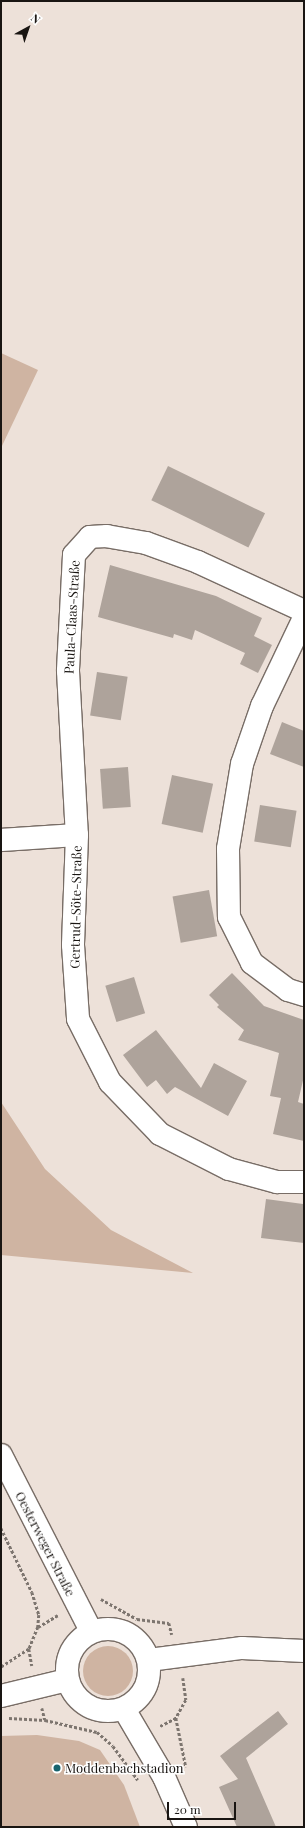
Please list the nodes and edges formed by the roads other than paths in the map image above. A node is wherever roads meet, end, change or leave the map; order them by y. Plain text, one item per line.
1 (304, 611) edge
2 (304, 618) edge
3 (77, 835) junction
4 (1, 840) edge
5 (304, 995) edge
6 (304, 1182) edge
7 (1, 1456) edge
8 (91, 1632) junction
9 (304, 1651) edge
10 (149, 1660) junction
11 (67, 1680) junction
12 (1, 1696) edge
13 (124, 1709) junction
14 (186, 1827) edge

1 - 3 street, Paula-Claas-Straße
2 - 5 street
3 - 4 street
3 - 6 street, Gertrud-Söte-Straße
7 - 8 street, Oesterweger Straße
8 - 10 street
8 - 11 street
9 - 10 street
10 - 13 street
11 - 12 street
11 - 13 street
13 - 14 street

